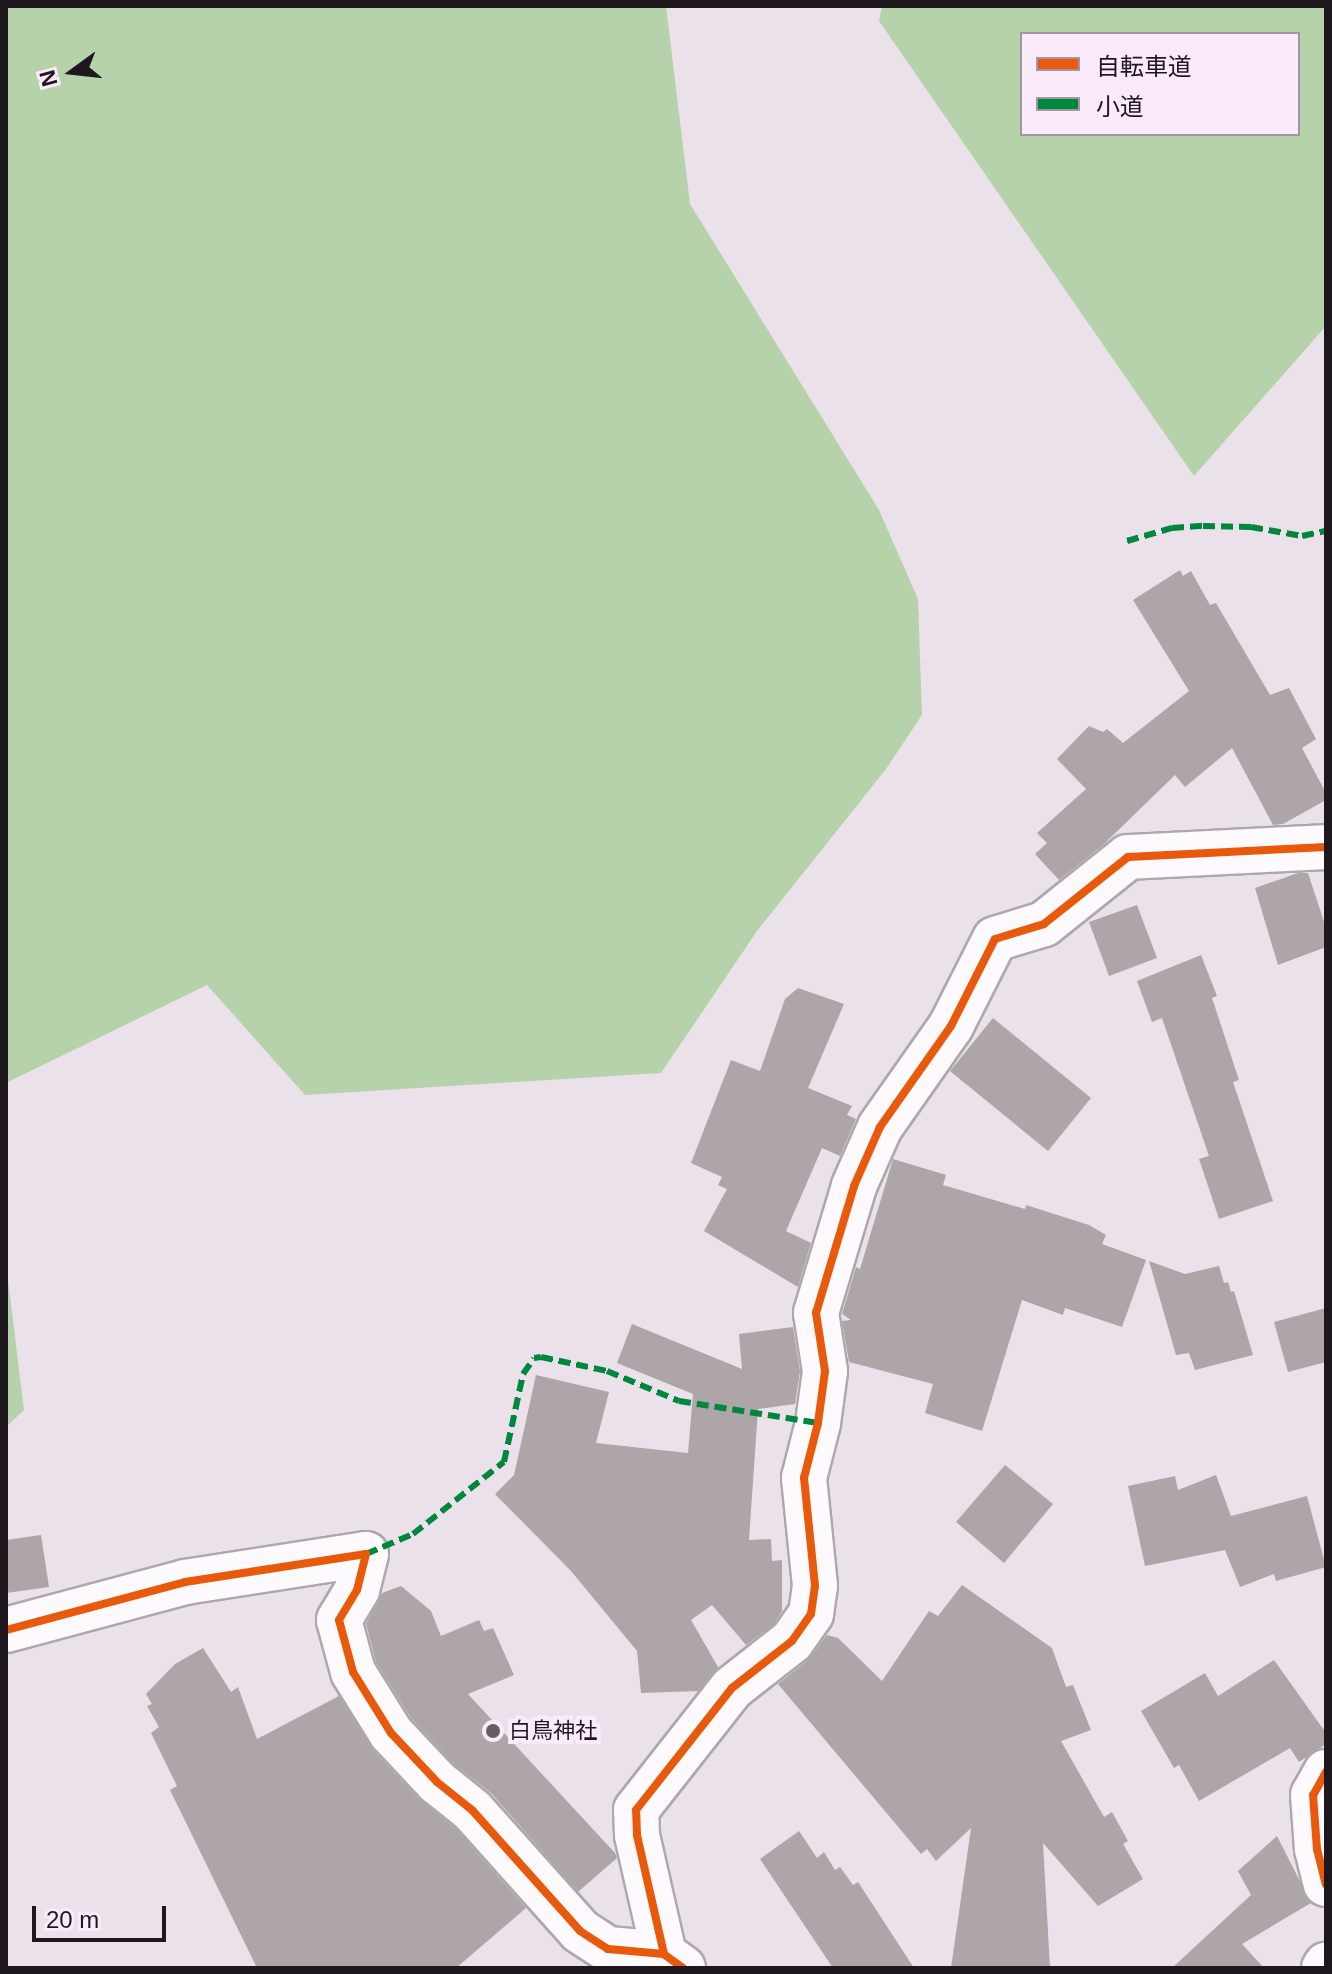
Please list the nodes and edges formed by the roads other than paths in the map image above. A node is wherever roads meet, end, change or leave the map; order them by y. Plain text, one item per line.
1 (1326, 847) edge
2 (6, 1630) edge
3 (1326, 1772) edge
4 (1326, 1884) edge
5 (674, 1961) edge

1 - 5 street
2 - 5 street
3 - 4 street

